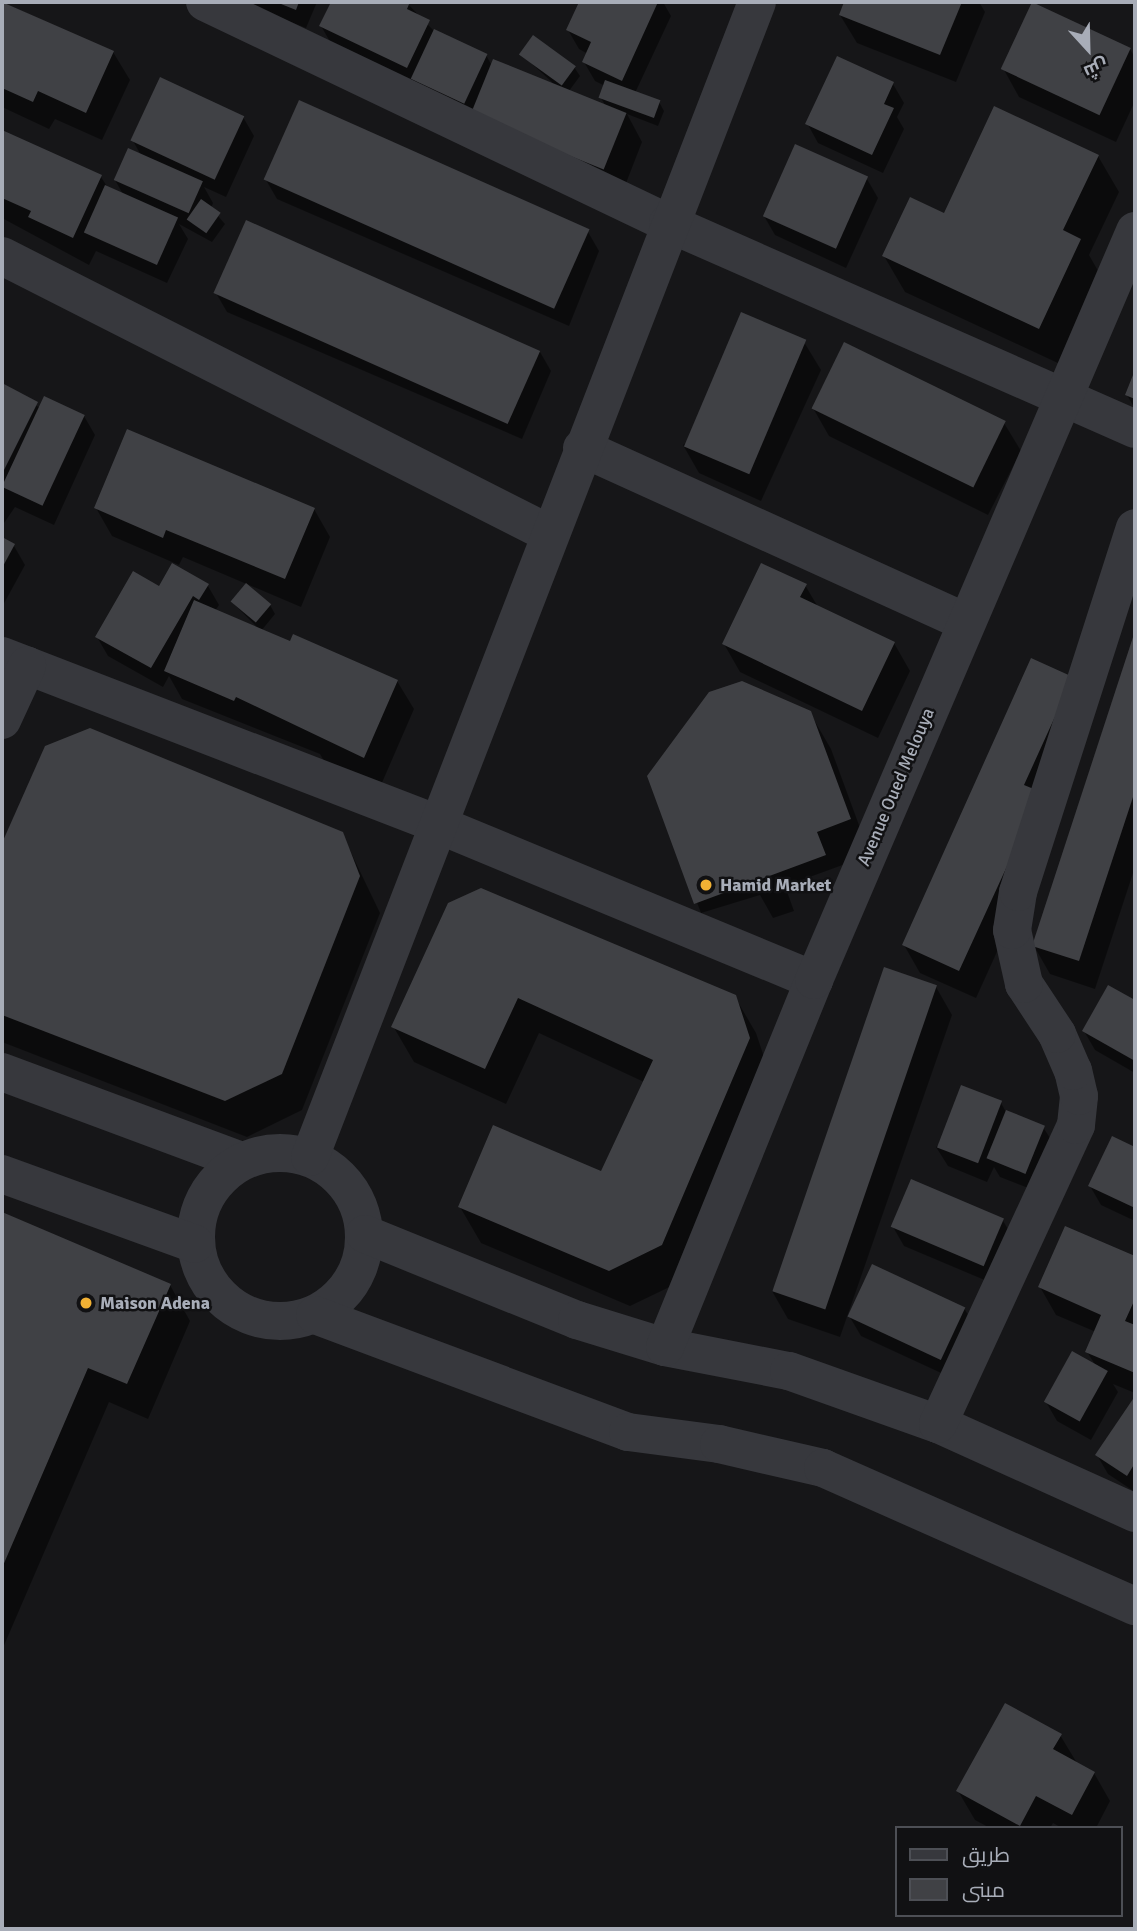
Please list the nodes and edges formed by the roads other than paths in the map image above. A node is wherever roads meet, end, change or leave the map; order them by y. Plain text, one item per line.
1 (205, 2) edge
2 (757, 2) edge
3 (668, 223) junction
4 (1135, 231) edge
5 (2, 256) edge
6 (1066, 400) junction
7 (1135, 429) edge
8 (582, 448) junction
9 (1135, 528) edge
10 (550, 534) junction
11 (966, 622) junction
12 (14, 661) edge
13 (2, 720) edge
14 (439, 825) junction
15 (814, 980) junction
16 (2, 1072) edge
17 (310, 1157) junction
18 (241, 1161) junction
19 (2, 1174) edge
20 (365, 1234) junction
21 (195, 1244) junction
22 (315, 1315) junction
23 (665, 1347) junction
24 (938, 1424) junction
25 (1135, 1513) edge
26 (1135, 1606) edge

1 - 3 street
2 - 3 street
3 - 6 street
3 - 8 street
4 - 6 street, Avenue Oued Melouya
5 - 10 street
6 - 7 street
6 - 11 street, Avenue Oued Melouya
8 - 10 street
8 - 11 street
9 - 24 street
10 - 14 street
11 - 15 street, Avenue Oued Melouya
12 - 13 street
12 - 14 street
14 - 15 street
14 - 17 street
15 - 23 street, Avenue Oued Melouya
16 - 18 street
17 - 18 street
17 - 20 street
18 - 21 street
19 - 21 street
20 - 22 street
20 - 23 street
21 - 22 street
22 - 26 street
23 - 24 street
24 - 25 street

